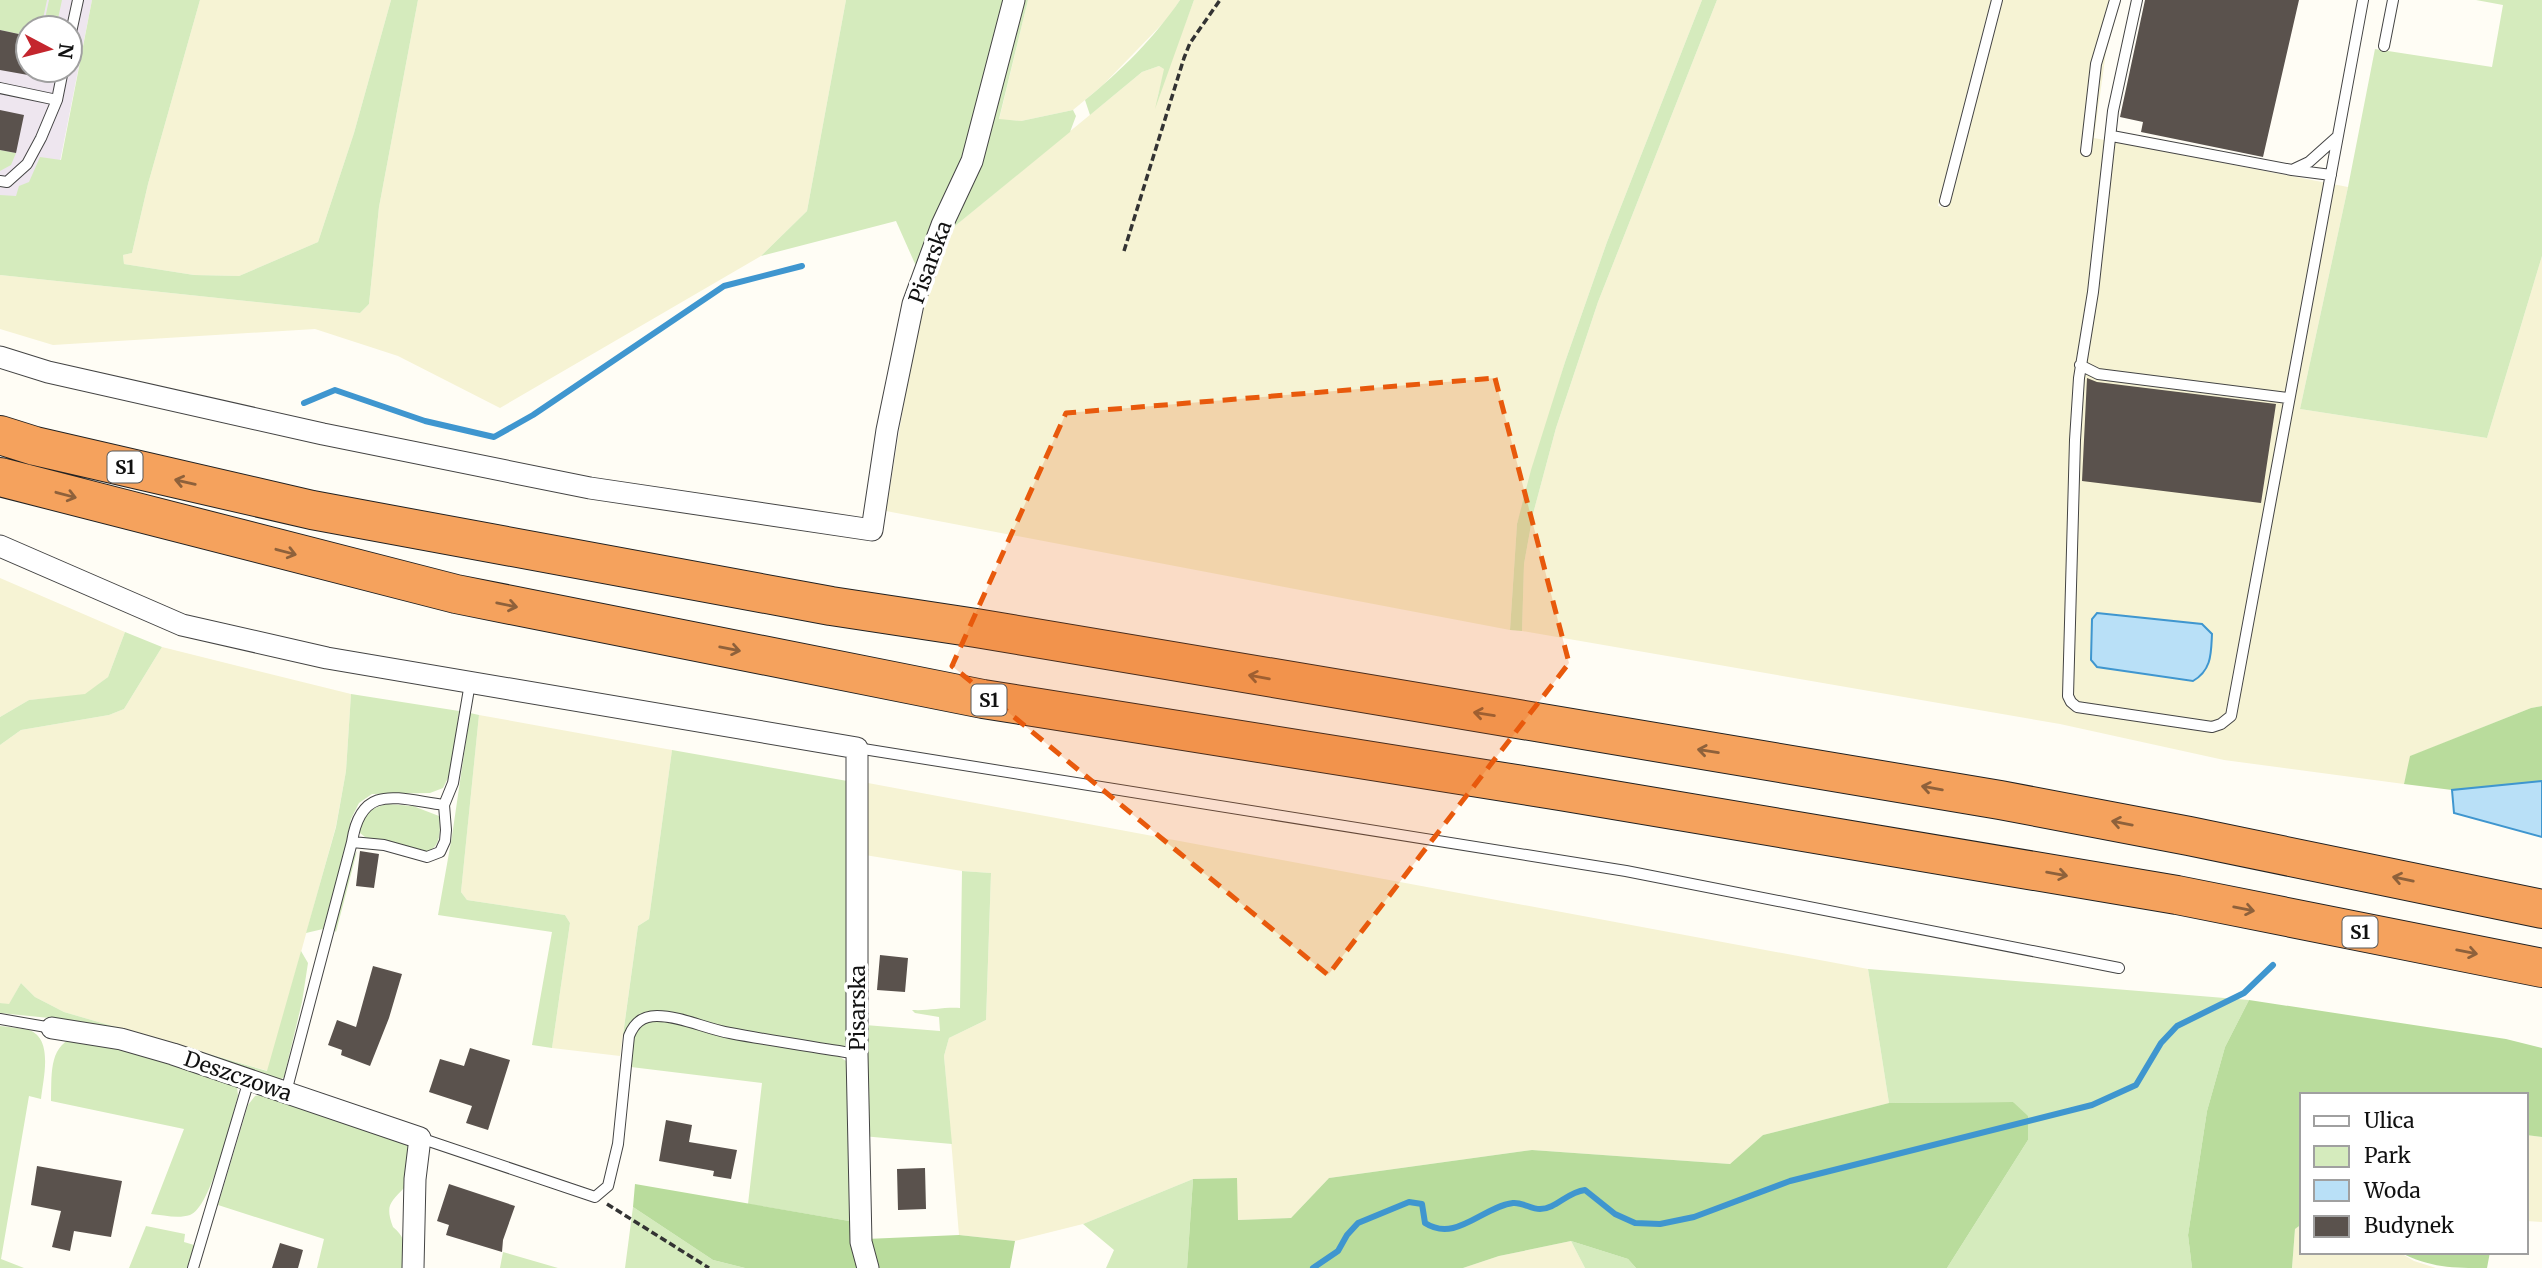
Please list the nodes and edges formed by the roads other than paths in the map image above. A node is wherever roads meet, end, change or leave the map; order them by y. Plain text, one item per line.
1 (1014, 0) edge
2 (1997, 0) edge
3 (2115, 0) edge
4 (2137, 0) edge
5 (2363, 0) edge
6 (2393, 0) edge
7 (2384, 46) dead end
8 (60, 84) edge
9 (0, 88) edge
10 (57, 100) junction
11 (2112, 136) junction
12 (2337, 137) junction
13 (2086, 151) dead end
14 (2292, 170) junction
15 (2331, 174) junction
16 (0, 181) edge
17 (1945, 201) dead end
18 (0, 357) edge
19 (2080, 365) junction
20 (2288, 398) junction
21 (0, 435) edge
22 (0, 477) edge
23 (0, 546) edge
24 (470, 682) junction
25 (857, 748) junction
26 (444, 804) junction
27 (352, 842) junction
28 (2542, 909) edge
29 (2119, 968) dead end
30 (2542, 968) edge
31 (0, 1019) edge
32 (52, 1028) joint
33 (857, 1054) junction
34 (249, 1080) junction
35 (286, 1092) junction
36 (420, 1138) junction
37 (193, 1268) edge
38 (413, 1268) edge
39 (868, 1268) edge

1 - 18 street, Pisarska
2 - 17 lane
3 - 13 lane
4 - 11 lane
5 - 12 lane
6 - 7 lane
8 - 10 lane
9 - 10 lane
10 - 16 lane
11 - 14 lane
11 - 19 lane
12 - 14 lane
12 - 15 lane
14 - 15 lane
15 - 20 lane
19 - 20 lane
19 - 20 lane
28 -> 21 highway, S1
22 -> 30 highway, S1
23 - 24 street
24 - 25 street
24 - 26 lane
25 - 29 lane
25 - 33 street, Pisarska
26 - 27 lane
26 - 27 lane
27 - 35 lane
31 - 32 lane
32 - 34 street, Deszczowa
33 - 36 lane, Deszczowa
33 - 39 street, Pisarska
34 - 35 street, Deszczowa
34 - 37 lane
35 - 36 street, Deszczowa
36 - 38 street

